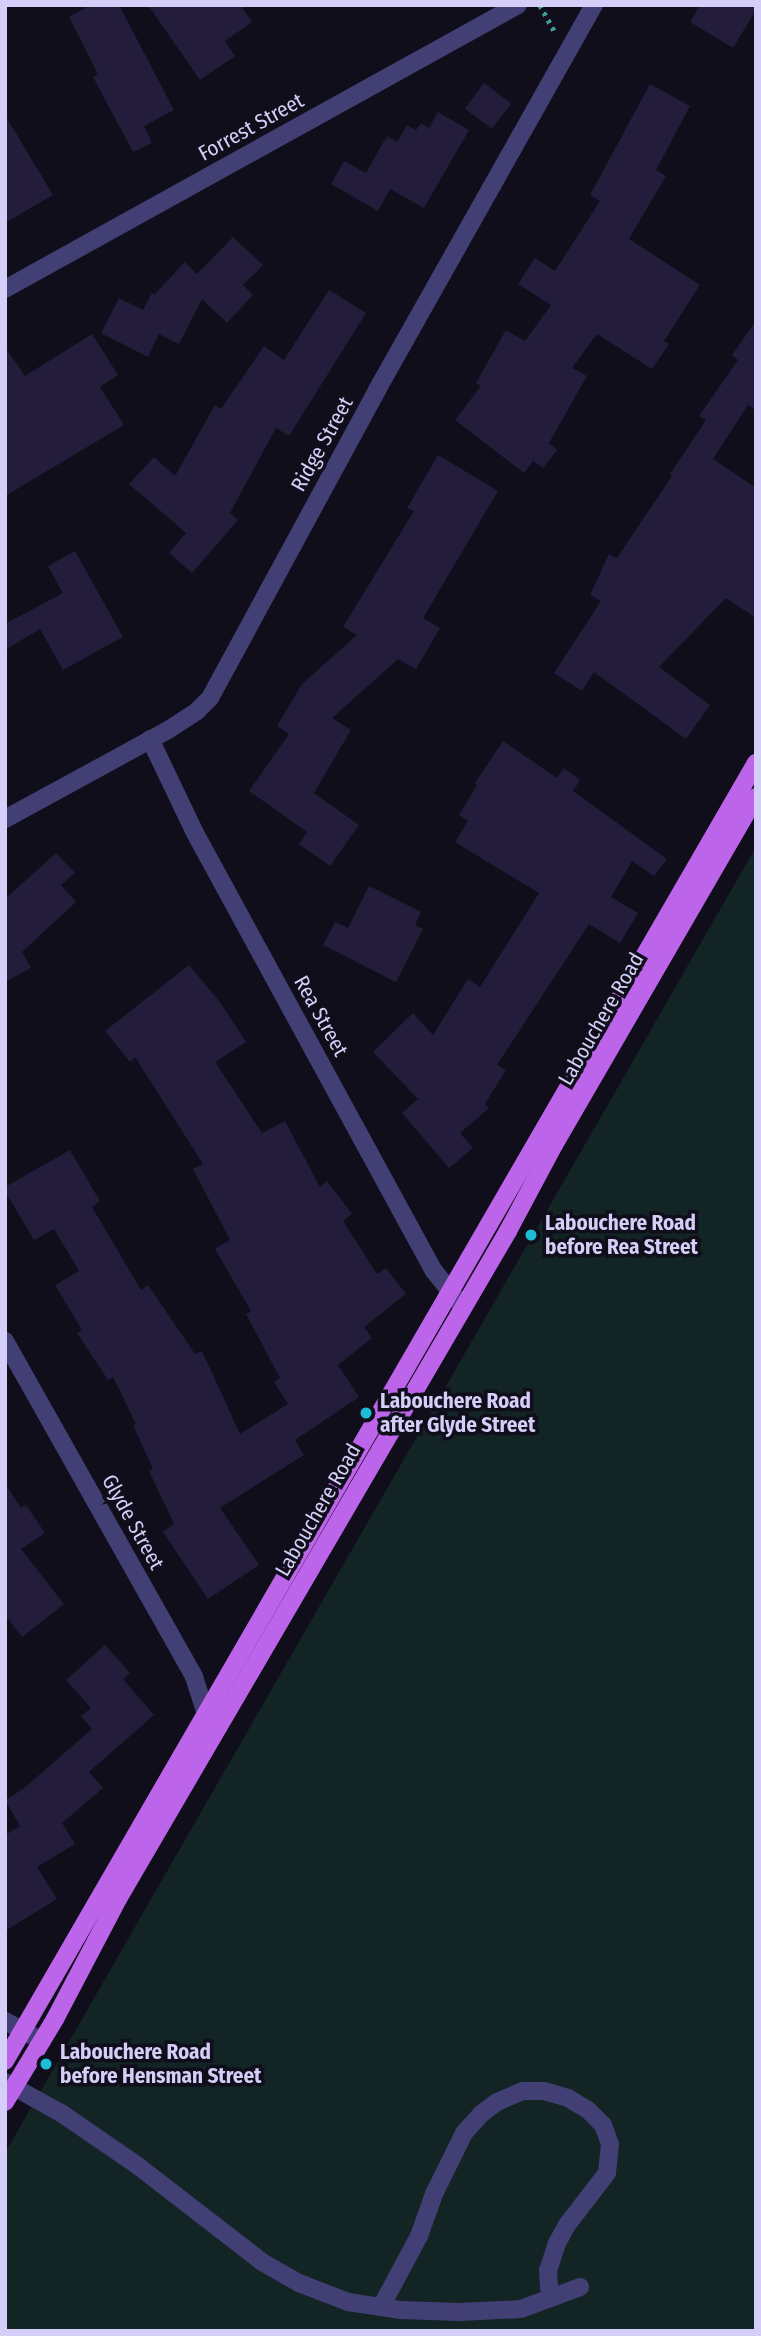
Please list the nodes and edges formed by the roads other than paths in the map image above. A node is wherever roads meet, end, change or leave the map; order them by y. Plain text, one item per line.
1 (518, 5) edge
2 (594, 5) edge
3 (5, 289) edge
4 (150, 739) junction
5 (756, 763) edge
6 (756, 797) edge
7 (5, 820) edge
8 (450, 1292) junction
9 (463, 1307) junction
10 (5, 1341) edge
11 (213, 1718) junction
12 (5, 2021) edge
13 (22, 2030) junction
14 (42, 2041) junction
15 (7, 2055) edge
16 (29, 2062) junction
17 (8, 2090) edge
18 (580, 2287) dead end
19 (554, 2297) junction
20 (381, 2307) junction

1 - 3 street, Forrest Street
2 - 4 street, Ridge Street
4 - 7 street, Ridge Street
4 - 8 street, Rea Street
5 - 8 main road, Labouchere Road
6 - 9 main road, Labouchere Road
8 - 9 street, Rea Street
8 - 11 main road, Labouchere Road
9 - 11 main road, Labouchere Road
10 - 11 street, Glyde Street
11 - 13 main road, Labouchere Road
11 - 14 main road, Labouchere Road
12 - 13 street
13 - 14 street
13 - 15 main road, Labouchere Road
14 - 16 main road, Labouchere Road
15 - 16 street
16 - 17 main road, Labouchere Road
17 - 20 street
18 - 19 street
19 - 20 street
19 - 20 street

